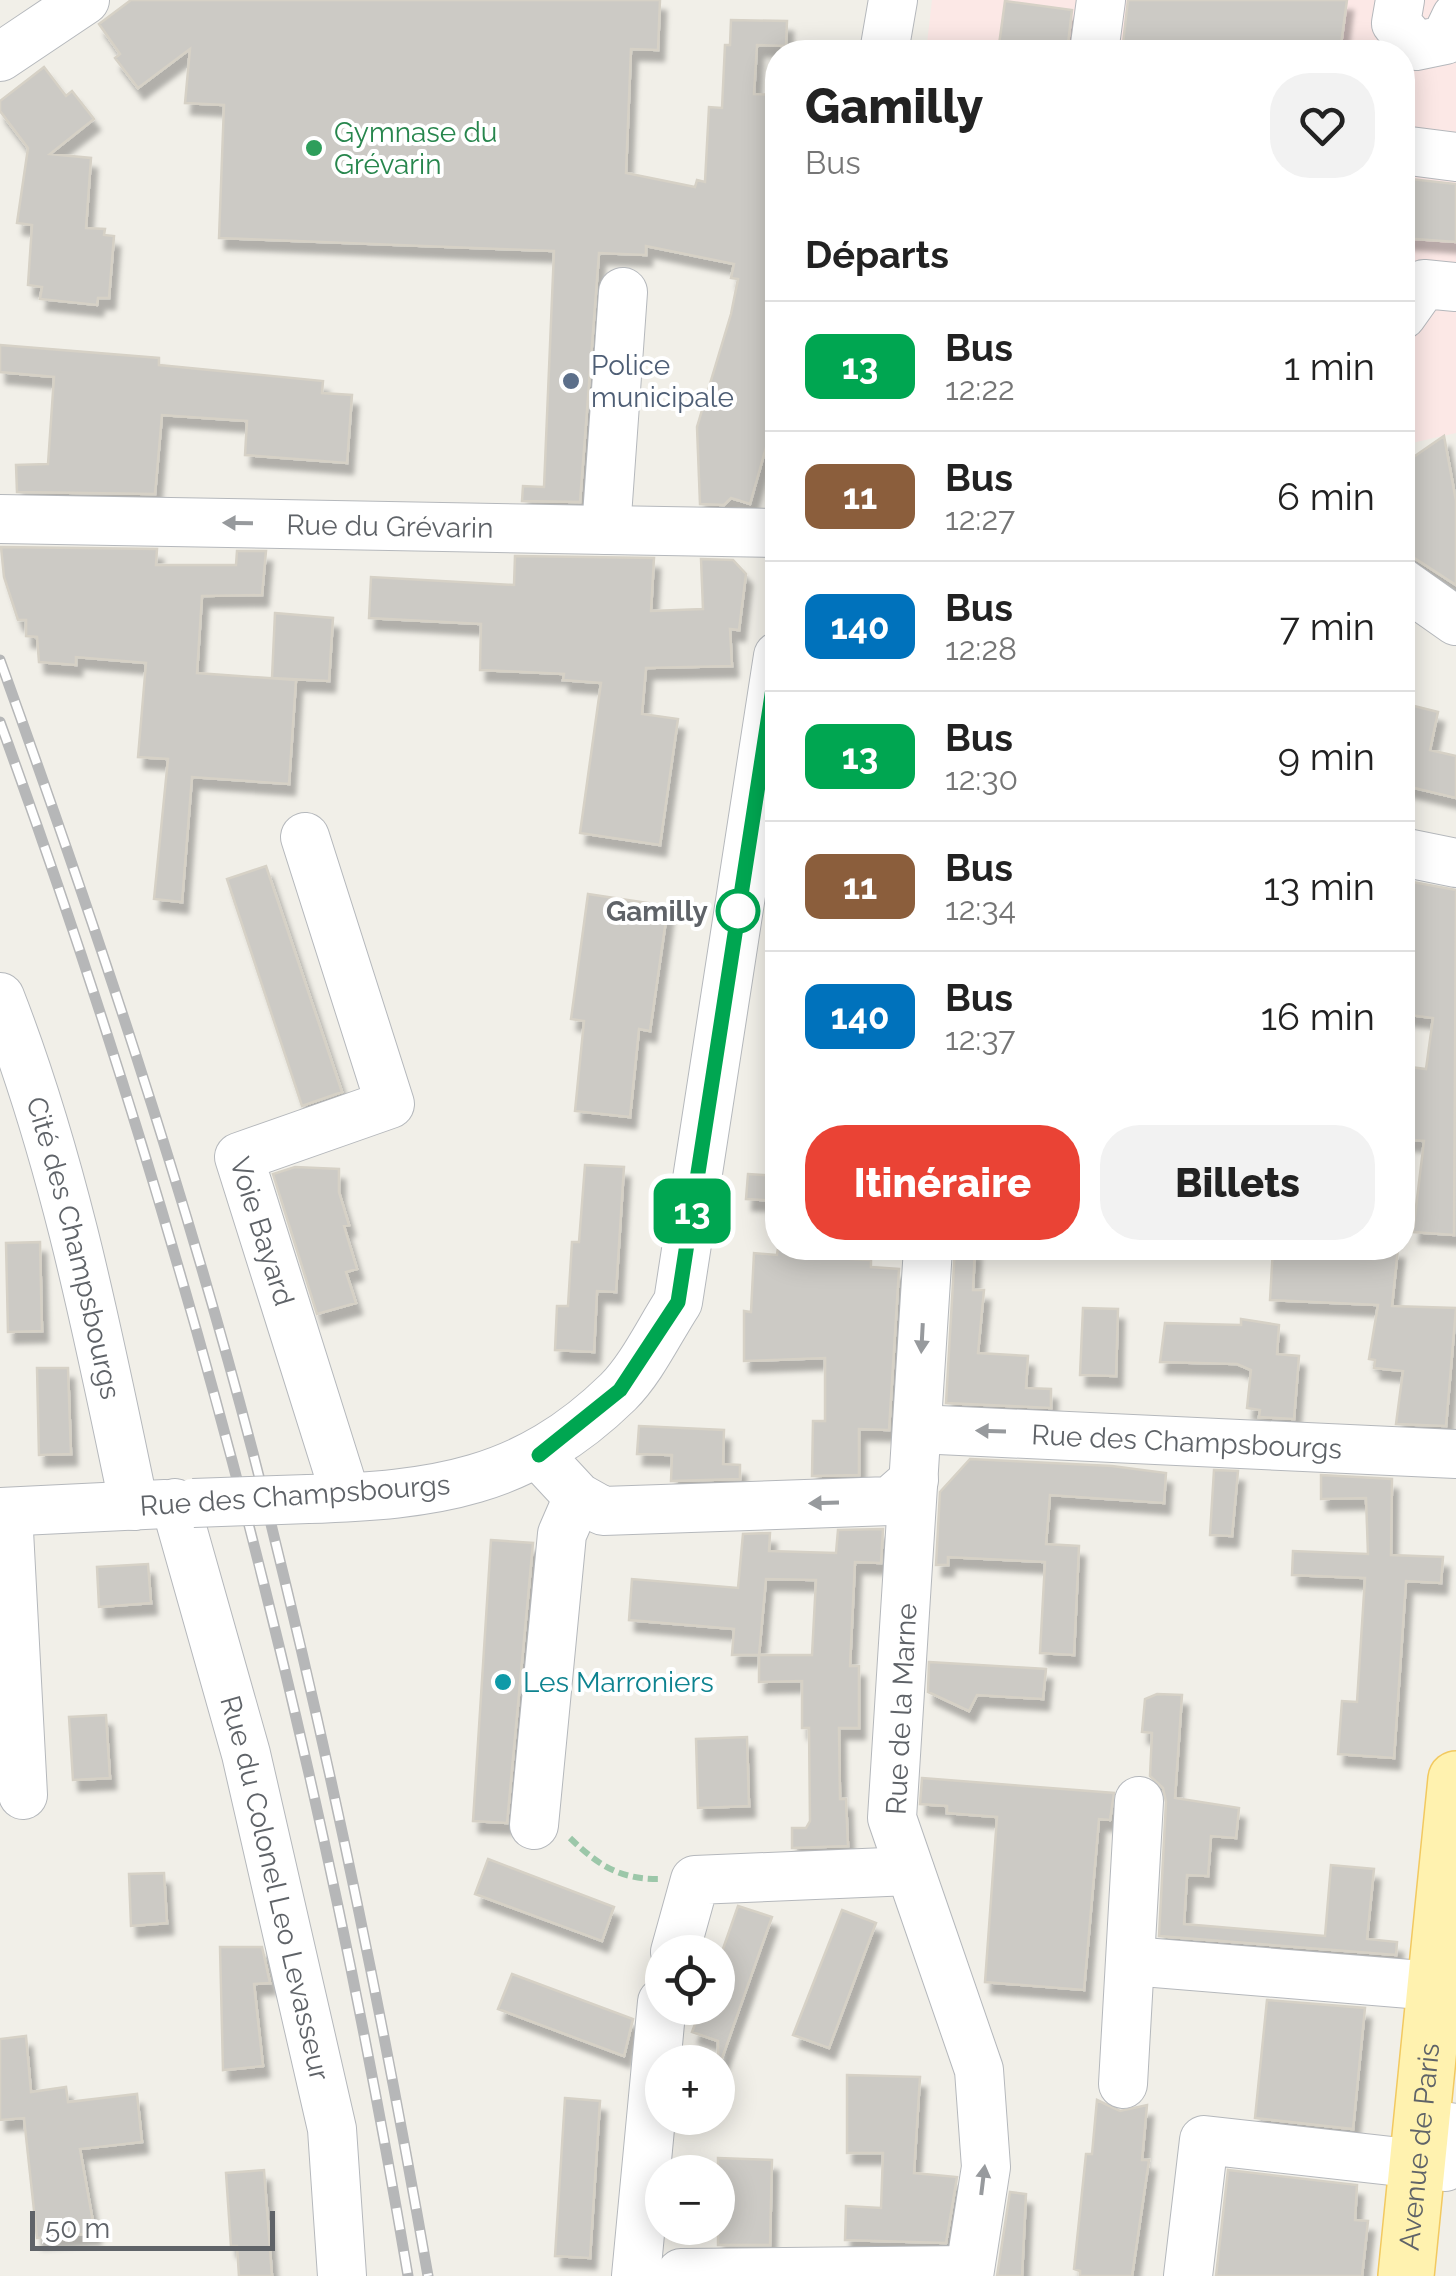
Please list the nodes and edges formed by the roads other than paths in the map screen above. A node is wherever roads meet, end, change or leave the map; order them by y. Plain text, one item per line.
1 (84, 0) edge
2 (893, 0) edge
3 (1100, 0) edge
4 (1400, 0) edge
5 (1451, 0) edge
6 (1456, 18) edge
7 (886, 40) edge
8 (1095, 40) edge
9 (1411, 40) edge
10 (1415, 45) edge
11 (0, 57) edge
12 (1415, 152) edge
13 (1456, 157) edge
14 (1456, 287) edge
15 (623, 292) dead end
16 (1415, 296) edge
17 (0, 519) edge
18 (606, 530) junction
19 (765, 534) edge
20 (1415, 591) edge
21 (1456, 621) edge
22 (765, 740) edge
23 (305, 837) dead end
24 (1415, 855) edge
25 (1456, 863) edge
26 (0, 997) edge
27 (927, 1260) edge
28 (917, 1429) junction
29 (1456, 1454) edge
30 (539, 1455) junction
31 (914, 1480) junction
32 (578, 1497) junction
33 (327, 1498) junction
34 (167, 1504) junction
35 (4, 1512) edge
36 (1456, 1779) edge
37 (23, 1795) dead end
38 (1138, 1801) dead end
39 (534, 1825) road end
40 (910, 1871) junction
41 (680, 1935) edge
42 (1131, 1961) junction
43 (1434, 1986) junction
44 (662, 2025) edge
45 (1456, 2046) edge
46 (1123, 2084) dead end
47 (1438, 2142) edge
48 (969, 2273) edge
49 (658, 2275) edge
50 (342, 2276) edge
51 (1188, 2276) edge
52 (1406, 2276) edge
53 (1434, 2276) edge

1 - 11 street
2 - 7 street
3 - 8 street
4 - 9 street
5 - 6 street
6 - 10 street
12 - 13 street
14 - 16 street
15 - 18 street
18 -> 17 street, Rue du Grévarin
18 - 19 street, Rue du Grévarin
20 - 21 street
22 - 30 street, Rue des Champsbourgs
23 - 33 street, Voie Bayard
24 - 25 street
26 - 34 street, Cité des Champsbourgs
27 -> 28 street, Rue de la Marne
29 -> 28 street, Rue des Champsbourgs
28 - 31 street, Rue de la Marne
30 - 32 street
30 - 33 street, Rue des Champsbourgs
31 -> 32 street
31 - 40 street, Rue de la Marne
32 - 39 street
33 - 34 street, Rue des Champsbourgs, bridge
34 - 35 street, Rue des Champsbourgs
34 - 50 street, Rue du Colonel Leo Levasseur
35 - 37 street
36 - 43 main road, Avenue de Paris
38 - 42 street
40 - 41 street
48 -> 40 street, Rue de la Marne
42 - 43 street
42 - 46 street
43 - 47 main road, Avenue de Paris
44 - 49 street
45 - 47 main road, Avenue de Paris
47 - 51 street
47 - 52 main road, Avenue de Paris
47 - 53 main road, Avenue de Paris
48 - 49 street

